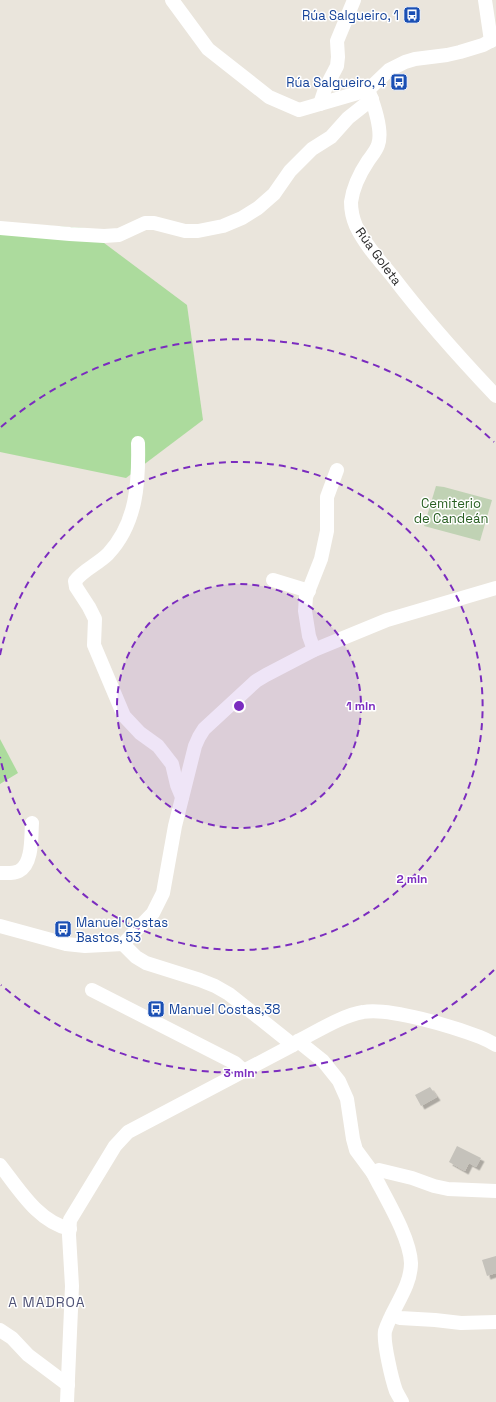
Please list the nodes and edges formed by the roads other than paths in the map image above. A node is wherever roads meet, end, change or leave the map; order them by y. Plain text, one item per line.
1 (172, 0) edge
2 (354, 0) edge
3 (485, 0) edge
4 (494, 39) edge
5 (370, 94) junction
6 (320, 104) junction
7 (0, 228) edge
8 (496, 396) edge
9 (138, 443) dead end
10 (337, 470) dead end
11 (273, 580) dead end
12 (496, 588) edge
13 (309, 591) junction
14 (314, 650) junction
15 (182, 797) junction
16 (32, 823) dead end
17 (0, 874) edge
18 (0, 926) edge
19 (123, 944) junction
20 (92, 990) dead end
21 (296, 1043) junction
22 (496, 1045) edge
23 (244, 1071) junction
24 (1, 1167) edge
25 (373, 1173) junction
26 (496, 1191) edge
27 (70, 1229) junction
28 (392, 1315) junction
29 (496, 1322) edge
30 (0, 1330) edge
31 (68, 1385) junction
32 (67, 1402) edge
33 (402, 1402) edge

1 - 6 street
2 - 6 street
3 - 4 street
4 - 5 street
5 - 6 street
5 - 7 street
5 - 8 street, Rúa Goleta
9 - 15 street
10 - 13 street
11 - 13 street
12 - 14 street
13 - 14 street
14 - 15 street
15 - 19 street
16 - 17 street
18 - 19 street
19 - 21 street
20 - 23 street
21 - 22 street
21 - 23 street
21 - 25 street
23 - 27 street
24 - 27 street
25 - 26 street
25 - 28 street
27 - 31 street
28 - 29 street
28 - 33 street
30 - 31 street
31 - 32 street

